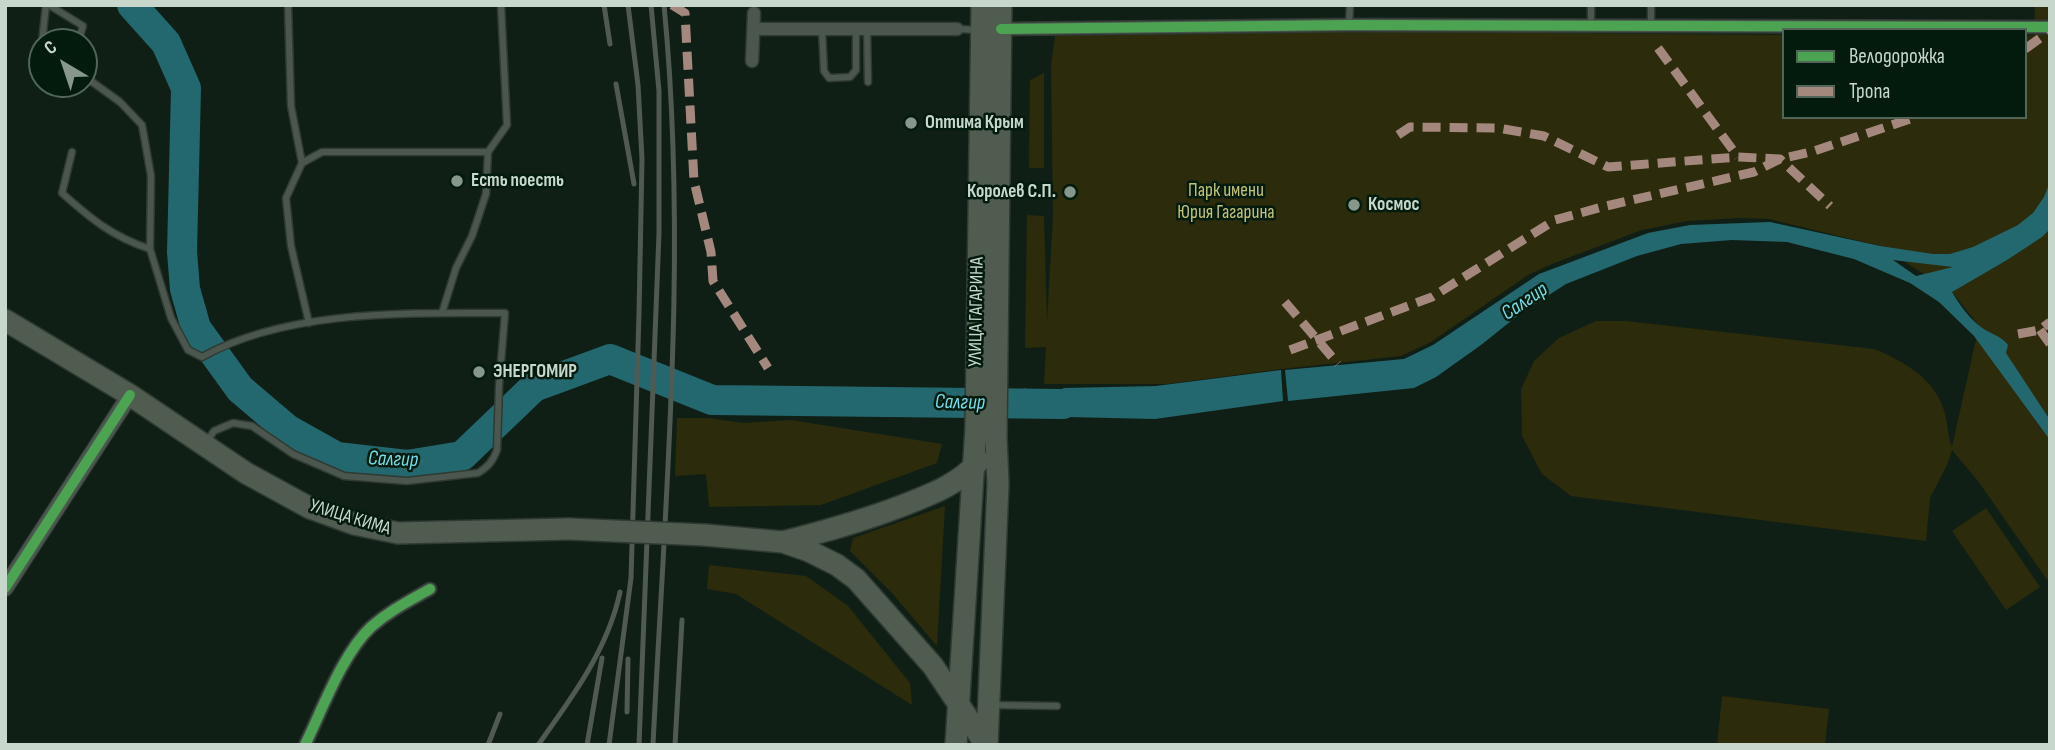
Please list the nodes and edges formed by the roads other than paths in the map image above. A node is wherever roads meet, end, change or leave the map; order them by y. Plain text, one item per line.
1 (48, 5) edge
2 (288, 5) edge
3 (501, 5) edge
4 (982, 5) edge
5 (1001, 5) edge
6 (1350, 5) edge
7 (1591, 5) edge
8 (1651, 5) edge
9 (754, 13) dead end
10 (1349, 25) junction
11 (1591, 26) junction
12 (1651, 26) junction
13 (2050, 27) edge
14 (44, 28) edge
15 (82, 28) edge
16 (754, 29) junction
17 (957, 29) joint
18 (988, 29) junction
19 (822, 30) junction
20 (862, 30) junction
21 (752, 61) dead end
22 (868, 82) dead end
23 (98, 86) edge
24 (72, 152) dead end
25 (488, 152) junction
26 (302, 163) junction
27 (150, 249) junction
28 (442, 313) junction
29 (5, 320) edge
30 (309, 323) junction
31 (130, 395) junction
32 (986, 435) junction
33 (204, 444) junction
34 (973, 467) junction
35 (783, 542) junction
36 (5, 588) edge
37 (430, 589) dead end
38 (958, 701) junction
39 (990, 705) junction
40 (1057, 706) dead end
41 (305, 745) edge
42 (956, 745) edge
43 (987, 745) edge

1 - 14 lane
1 - 15 lane
2 - 26 lane
3 - 25 lane
4 - 18 main road, УЛИЦА ГАГАРИНА
5 - 18 main road, УЛИЦА ГАГАРИНА
6 - 10 lane
7 - 11 lane
8 - 12 lane
9 - 16 street
10 - 11 street
10 - 18 street
11 - 12 street
12 - 13 street
16 - 19 street
16 - 21 street
17 - 18 lane
17 - 20 street
18 - 32 main road, УЛИЦА ГАГАРИНА
19 - 20 street
19 - 20 lane
20 - 22 lane
23 - 27 lane
24 - 27 lane
25 - 26 lane
25 - 28 lane
26 - 30 lane
27 - 30 lane
28 - 30 lane
28 - 33 lane
29 - 31 main road, УЛИЦА КИМА
31 - 33 main road, УЛИЦА КИМА
31 - 36 street
32 - 34 main road, УЛИЦА ГАГАРИНА
32 - 39 main road, УЛИЦА ГАГАРИНА
33 - 35 main road, УЛИЦА КИМА, bridge
34 - 35 main road
34 - 38 main road, УЛИЦА ГАГАРИНА
35 - 38 main road
37 - 41 street
38 - 42 main road, УЛИЦА ГАГАРИНА
38 - 43 main road
39 - 40 lane
39 - 43 main road, УЛИЦА ГАГАРИНА

